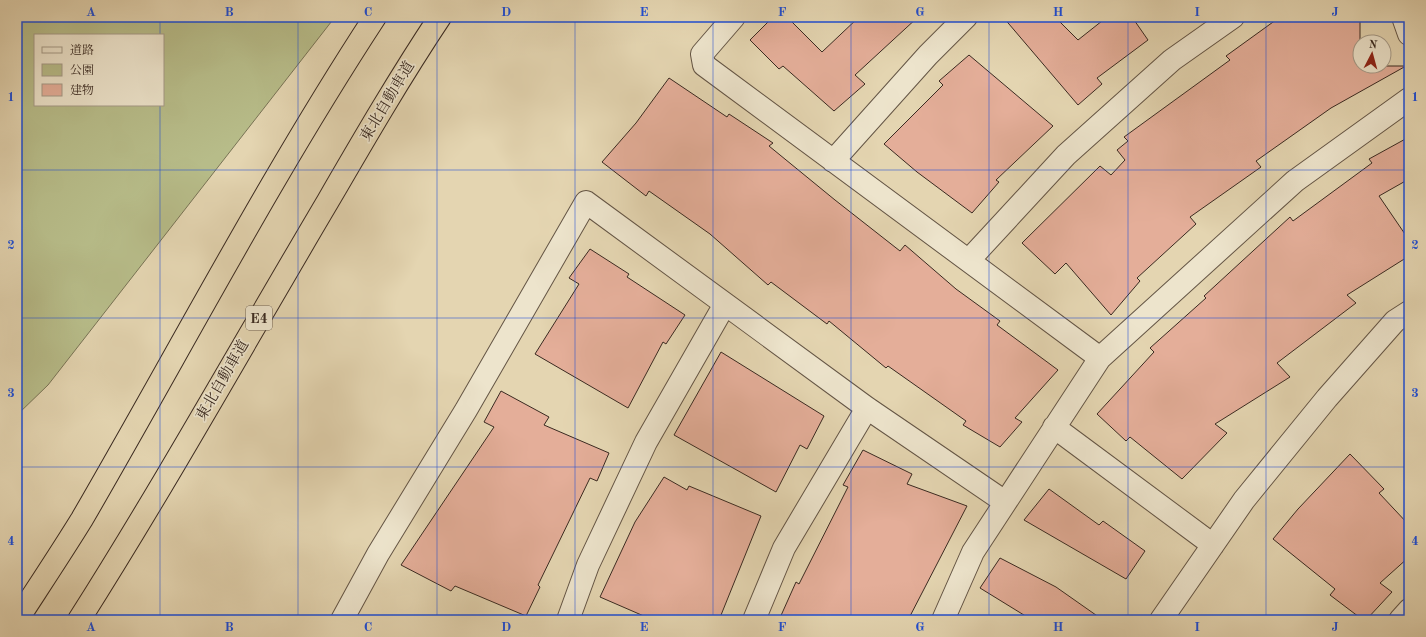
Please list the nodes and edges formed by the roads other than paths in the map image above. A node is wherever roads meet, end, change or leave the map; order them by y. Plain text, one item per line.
1 (375, 17) edge
2 (440, 17) edge
3 (734, 17) edge
4 (966, 17) edge
5 (1233, 17) edge
6 (1403, 17) edge
7 (1409, 34) edge
8 (1409, 99) edge
9 (833, 160) junction
10 (969, 260) junction
11 (725, 304) junction
12 (1409, 312) edge
13 (1100, 358) junction
14 (867, 408) junction
15 (1054, 427) junction
16 (1005, 502) junction
17 (1213, 544) junction
18 (1409, 610) edge
19 (17, 620) edge
20 (79, 620) edge
21 (342, 620) edge
22 (568, 620) edge
23 (754, 620) edge
24 (943, 620) edge
25 (1161, 620) edge
26 (1400, 620) edge

1 - 19 highway
2 - 20 highway, 東北自動車道 / E4
3 - 9 street
4 - 9 street
5 - 10 street
6 - 7 street
8 - 13 street
9 - 10 street
10 - 13 street
11 - 14 street
11 - 21 street
11 - 22 street
12 - 17 street
13 - 15 street
14 - 16 street
14 - 23 street
15 - 16 street
15 - 17 street
16 - 24 street
17 - 25 street
18 - 26 street

